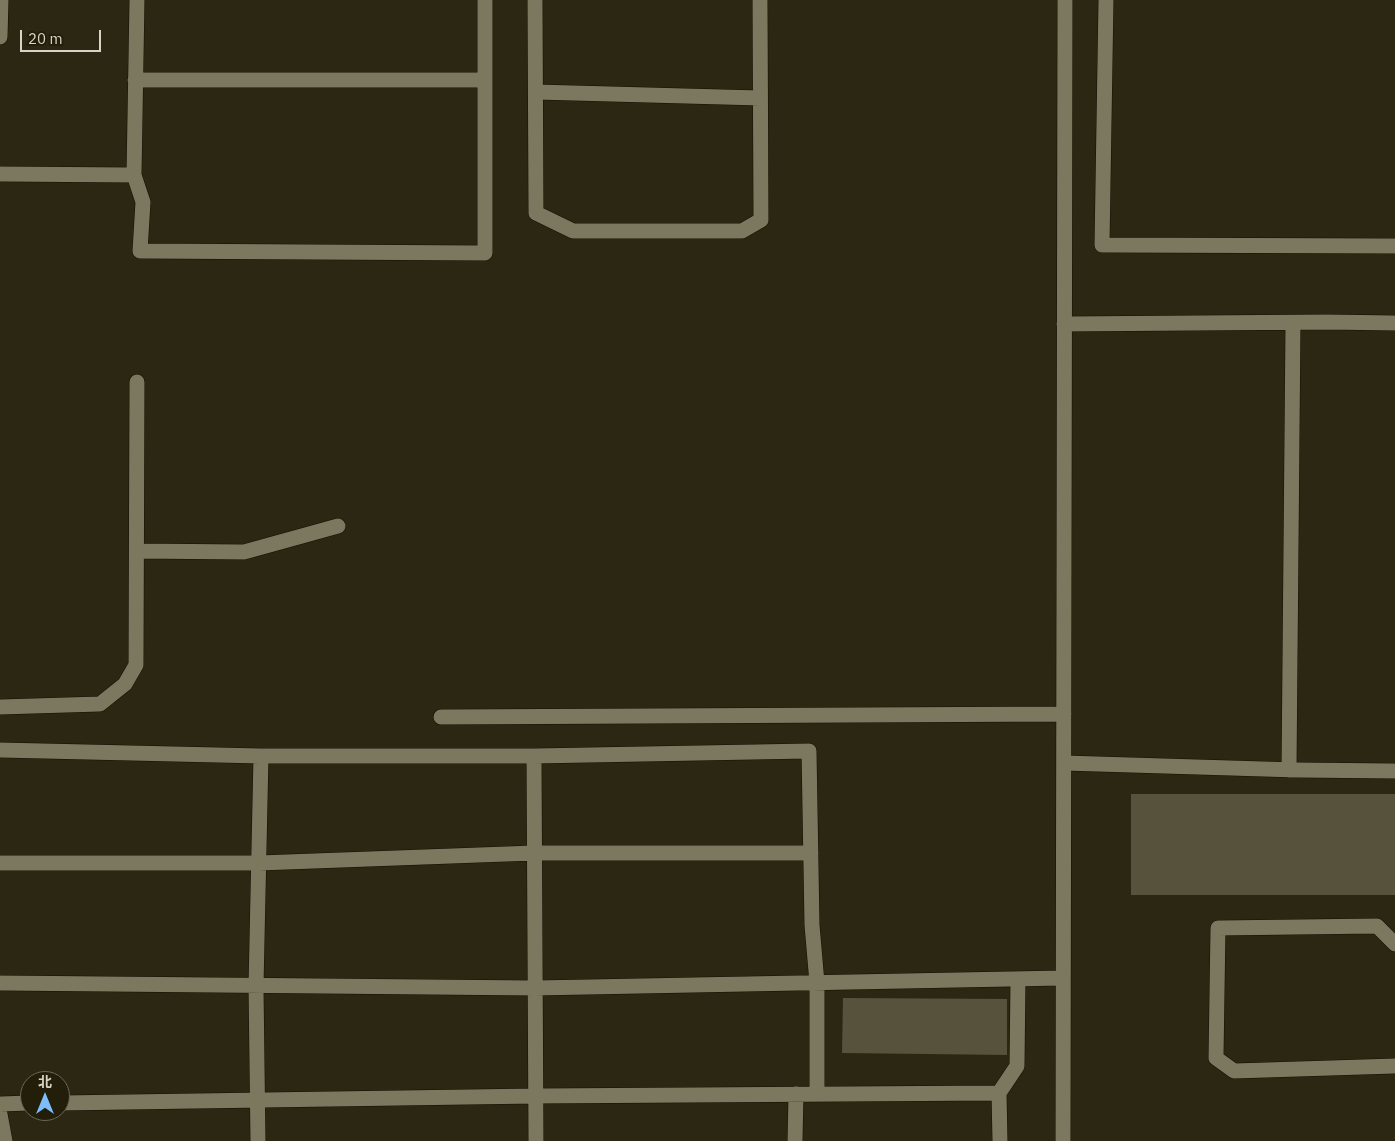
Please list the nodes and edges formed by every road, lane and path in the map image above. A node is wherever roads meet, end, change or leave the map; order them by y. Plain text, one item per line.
1 (1, 0) edge
2 (137, 0) edge
3 (485, 0) edge
4 (535, 0) edge
5 (760, 0) edge
6 (1065, 0) edge
7 (1106, 0) edge
8 (0, 37) edge
9 (135, 80) junction
10 (485, 80) junction
11 (536, 92) junction
12 (760, 98) junction
13 (0, 174) edge
14 (134, 175) junction
15 (1395, 246) edge
16 (1294, 322) junction
17 (1395, 323) edge
18 (1064, 324) junction
19 (137, 382) dead end
20 (338, 526) dead end
21 (137, 551) junction
22 (0, 707) edge
23 (1064, 714) junction
24 (441, 716) dead end
25 (0, 750) edge
26 (261, 756) junction
27 (534, 756) junction
28 (1064, 763) junction
29 (1289, 770) junction
30 (1395, 771) edge
31 (534, 853) junction
32 (811, 853) junction
33 (0, 863) edge
34 (259, 863) junction
35 (1395, 944) edge
36 (1064, 978) junction
37 (1018, 979) junction
38 (0, 983) edge
39 (817, 983) junction
40 (256, 986) junction
41 (535, 988) junction
42 (1395, 1066) edge
43 (999, 1093) junction
44 (796, 1094) junction
45 (816, 1094) junction
46 (536, 1096) junction
47 (258, 1100) junction
48 (20, 1103) edge
49 (70, 1103) edge
50 (0, 1104) edge
51 (0, 1114) edge
52 (6, 1141) edge
53 (258, 1141) edge
54 (536, 1141) edge
55 (795, 1141) edge
56 (1000, 1141) edge
57 (1064, 1141) edge

1 - 8 street
2 - 9 street
3 - 10 street
4 - 11 street
5 - 12 street
6 - 18 street
7 - 15 street
9 - 10 street
9 - 14 street
10 - 14 street
11 - 12 street
11 - 12 street
13 - 14 street
16 - 17 street
16 - 18 street
16 - 29 street
18 - 23 street
19 - 21 street
20 - 21 street
21 - 22 street
23 - 24 street
23 - 28 street
25 - 26 street
26 - 27 street
26 - 34 street
27 - 31 street
27 - 32 street
28 - 29 street
28 - 36 street
29 - 30 street
31 - 32 street
31 - 34 street
31 - 41 street
32 - 39 street
33 - 34 street
34 - 40 street
35 - 42 street
36 - 37 street
36 - 57 street
37 - 39 street
37 - 43 street
38 - 40 street
39 - 41 street
39 - 45 street
40 - 41 street
40 - 47 street
41 - 46 street
43 - 45 street
43 - 56 street
44 - 45 street
44 - 46 street
44 - 55 street
46 - 47 street
46 - 54 street
47 - 49 street
47 - 53 street
48 - 50 street
51 - 52 street

